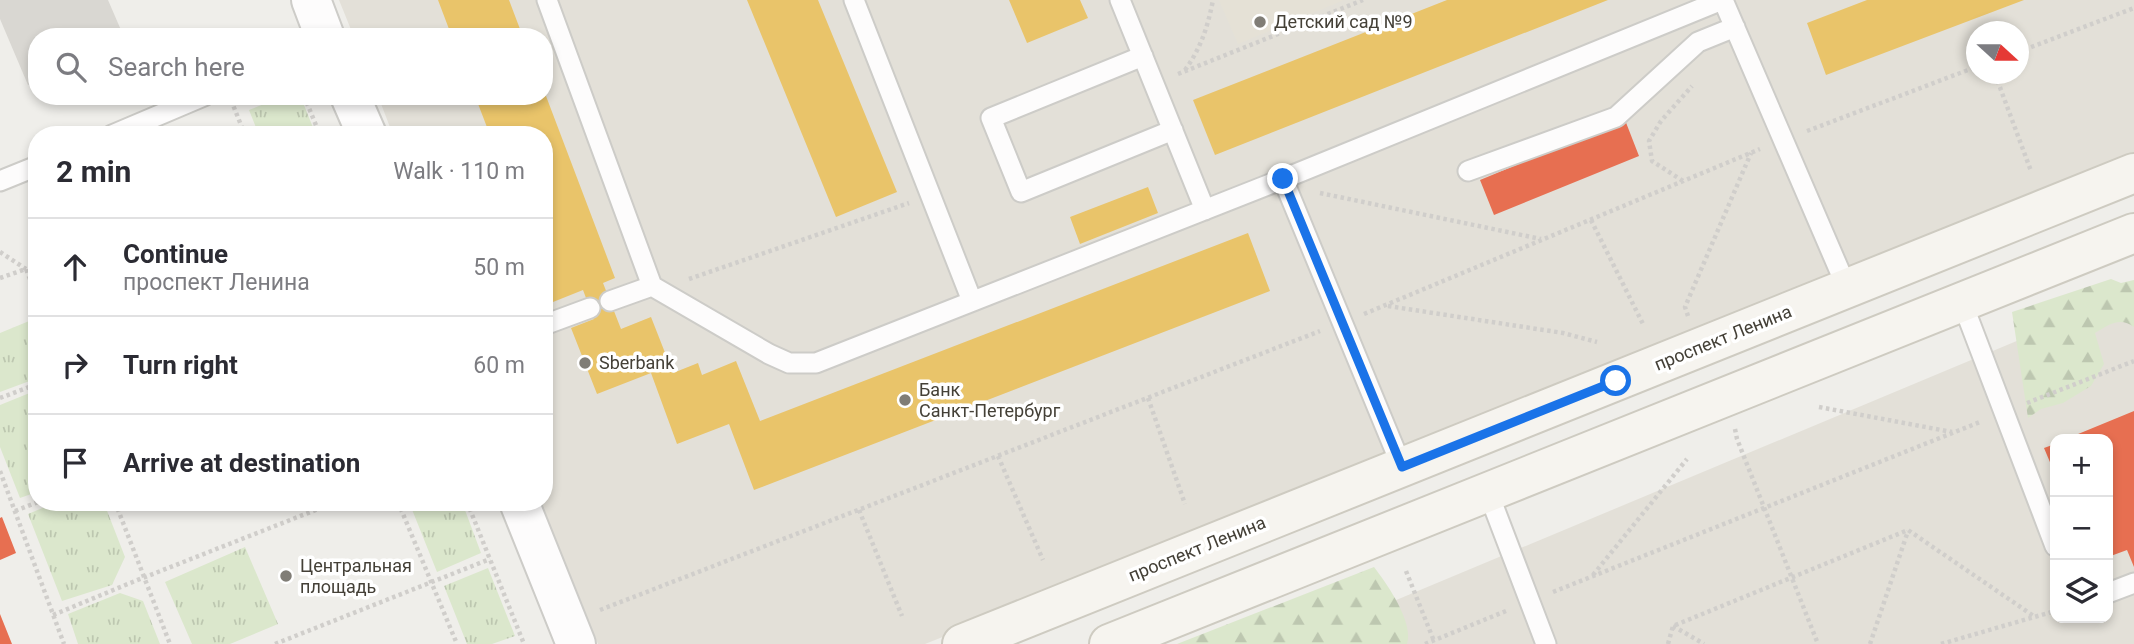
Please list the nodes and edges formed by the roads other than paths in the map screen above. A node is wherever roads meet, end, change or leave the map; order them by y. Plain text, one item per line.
1 (311, 0) edge
2 (547, 0) edge
3 (854, 0) edge
4 (1120, 0) edge
5 (1723, 0) edge
6 (1735, 27) junction
7 (322, 28) edge
8 (1143, 56) junction
9 (183, 105) edge
10 (354, 105) edge
11 (133, 126) edge
12 (363, 126) edge
13 (1173, 130) junction
14 (28, 170) edge
15 (1468, 171) dead end
16 (2134, 173) edge
17 (1283, 179) junction
18 (0, 181) edge
19 (1205, 210) junction
20 (2134, 233) edge
21 (655, 288) junction
22 (1847, 288) junction
23 (610, 301) dead end
24 (972, 301) junction
25 (1962, 302) junction
26 (590, 308) dead end
27 (553, 322) edge
28 (1402, 467) junction
29 (1489, 492) junction
30 (523, 511) edge
31 (2050, 533) edge
32 (2134, 583) edge
33 (2113, 591) edge
34 (571, 634) edge
35 (962, 644) edge
36 (1109, 644) edge
37 (1546, 644) edge

1 - 7 street
2 - 21 lane
3 - 24 lane
4 - 8 lane
5 - 6 lane
5 - 17 lane
6 - 15 lane
6 - 22 lane
8 - 13 lane
8 - 13 lane
9 - 11 lane
10 - 12 street
13 - 19 lane
14 - 18 lane
16 - 22 main road, проспект Ленина
17 - 19 lane
17 - 28 lane
19 - 24 lane
20 - 25 main road
21 - 23 lane
21 - 24 lane
22 - 28 main road, проспект Ленина
25 - 29 main road
25 - 31 lane
26 - 27 lane
28 - 35 main road, проспект Ленина
29 - 36 main road
29 - 37 lane
30 - 34 street
32 - 33 lane

